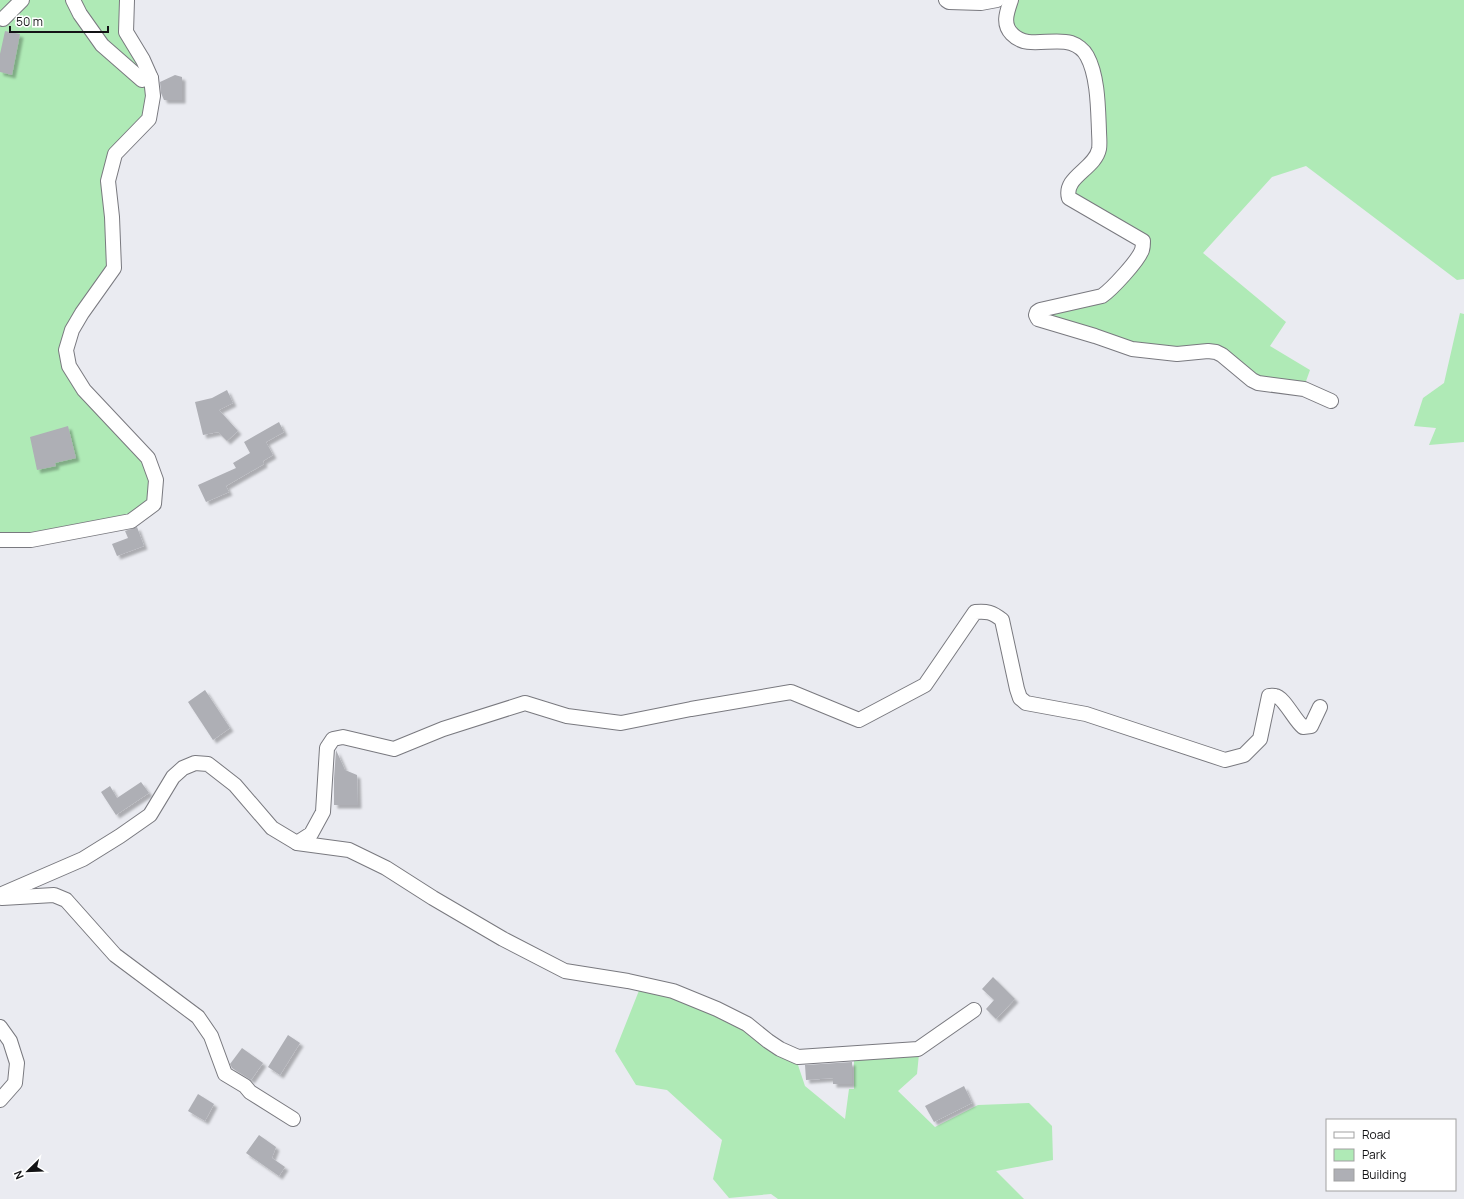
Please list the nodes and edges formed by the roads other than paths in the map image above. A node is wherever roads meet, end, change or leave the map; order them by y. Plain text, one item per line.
1 (22, 0) edge
2 (73, 0) edge
3 (128, 0) edge
4 (946, 0) edge
5 (997, 0) edge
6 (1010, 0) edge
7 (3, 19) dead end
8 (151, 78) junction
9 (1332, 401) dead end
10 (0, 540) edge
11 (1320, 707) dead end
12 (297, 843) junction
13 (0, 895) edge
14 (0, 898) edge
15 (974, 1010) dead end
16 (0, 1028) edge
17 (0, 1100) edge
18 (293, 1119) dead end

1 - 7 street
2 - 8 street
3 - 8 street
4 - 5 street
6 - 9 street
8 - 10 street
11 - 12 street
12 - 13 street
12 - 15 street
14 - 18 street
16 - 17 street

